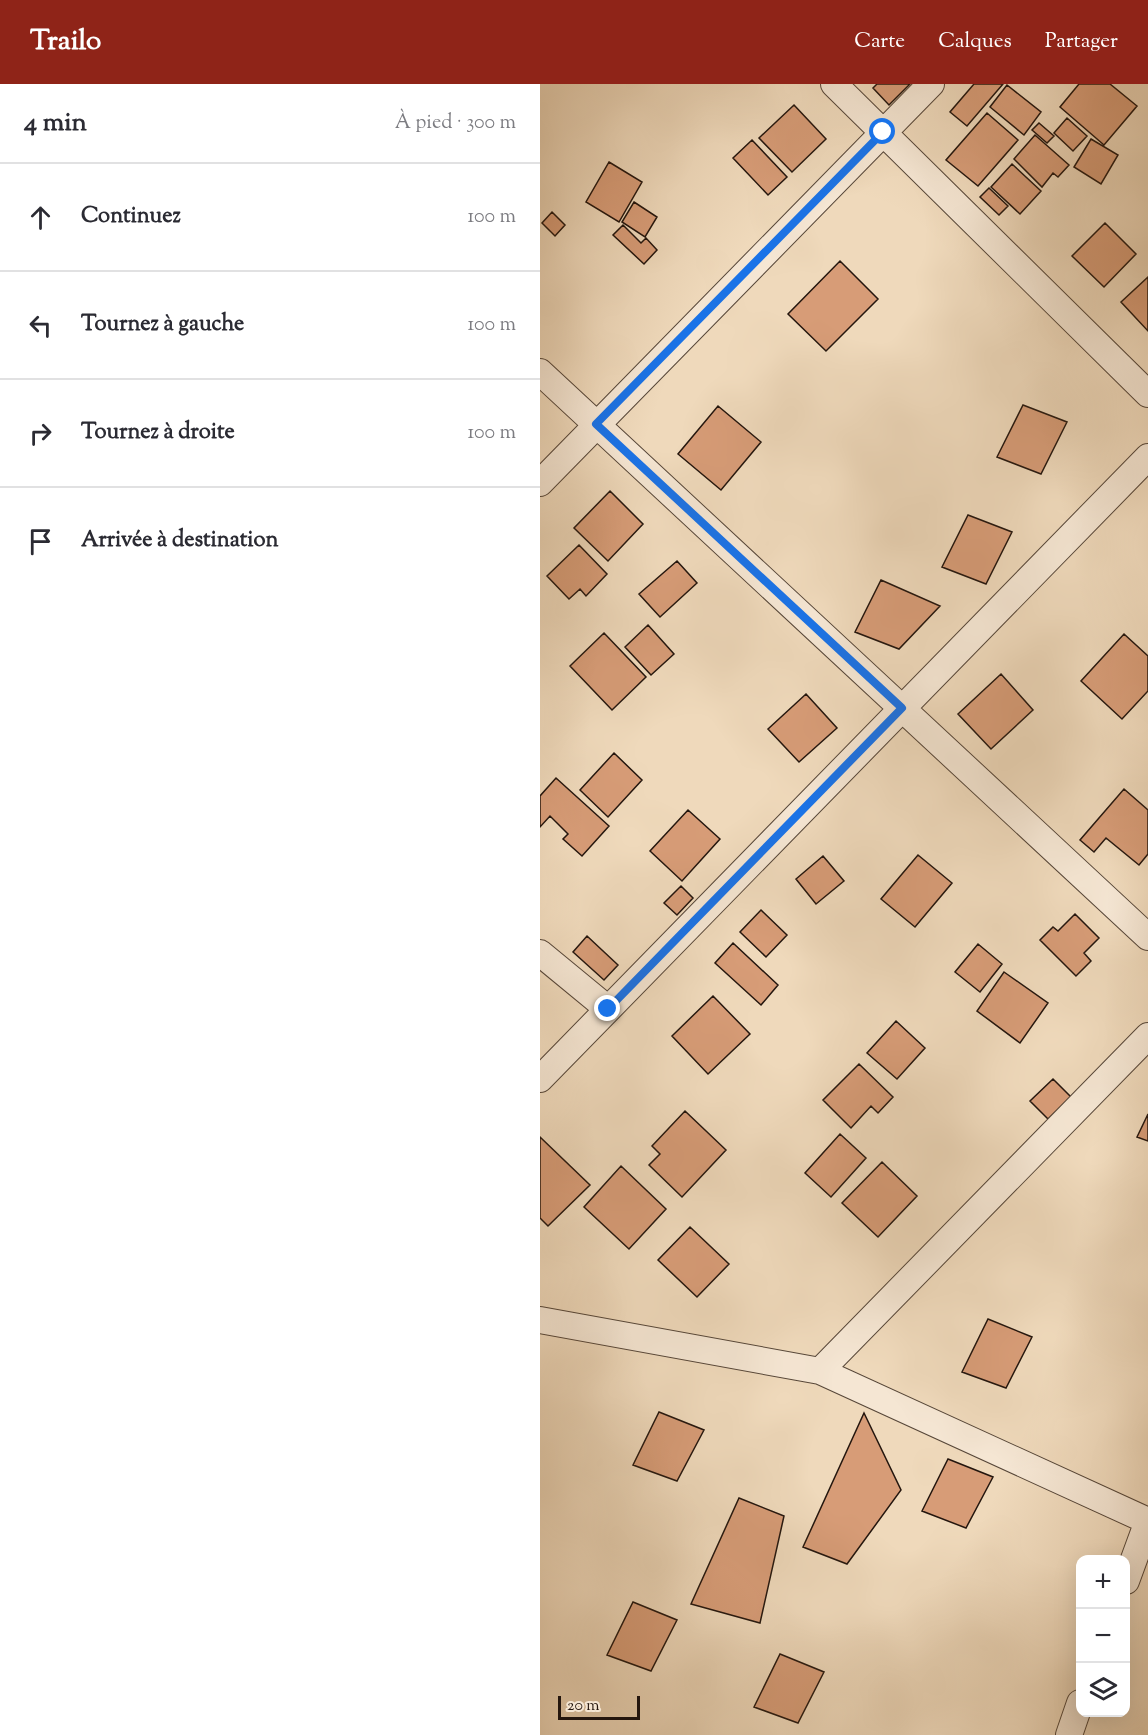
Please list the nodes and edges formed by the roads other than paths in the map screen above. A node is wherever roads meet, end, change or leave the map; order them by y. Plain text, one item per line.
1 (834, 84) edge
2 (931, 84) edge
3 (883, 132) junction
4 (540, 372) edge
5 (1148, 394) edge
6 (596, 424) junction
7 (1148, 457) edge
8 (540, 483) edge
9 (902, 708) junction
10 (1148, 937) edge
11 (540, 953) edge
12 (608, 1009) junction
13 (1148, 1036) edge
14 (540, 1079) edge
15 (540, 1320) edge
16 (820, 1371) junction
17 (1148, 1521) edge
18 (1130, 1568) edge
19 (1076, 1715) edge
20 (1069, 1735) edge

1 - 3 street
2 - 3 street
3 - 5 street
3 - 6 street
4 - 6 street
6 - 8 street
6 - 9 street
7 - 9 street
9 - 10 street
9 - 12 street
11 - 12 street
12 - 14 street
13 - 16 street
15 - 16 street
16 - 17 street
17 - 18 street
19 - 20 street

